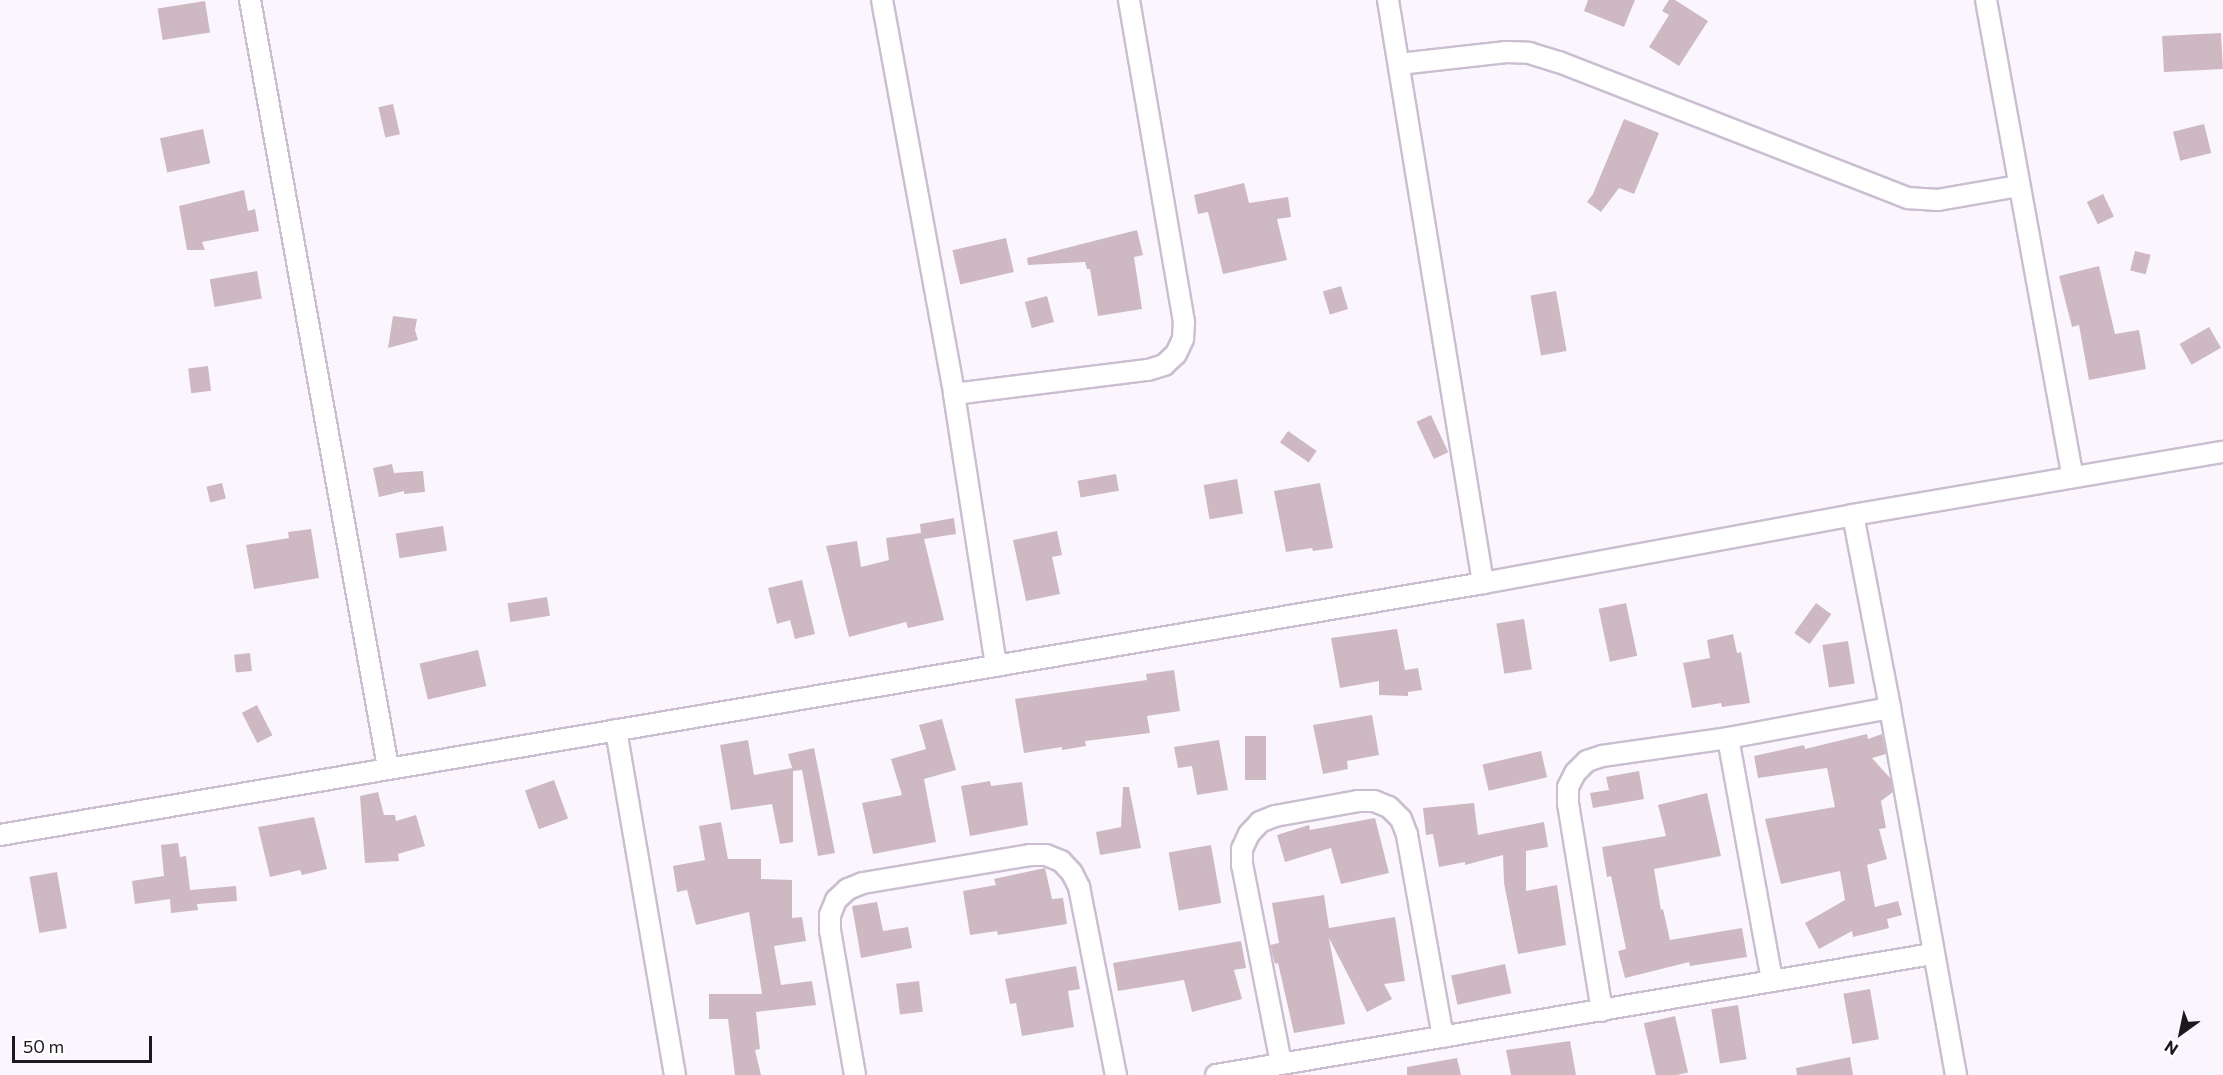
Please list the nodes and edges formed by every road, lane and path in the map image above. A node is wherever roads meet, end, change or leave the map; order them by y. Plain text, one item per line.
1 (250, 0) edge
2 (882, 0) edge
3 (1129, 0) edge
4 (1388, 0) edge
5 (1986, 0) edge
6 (1399, 64) junction
7 (2018, 186) junction
8 (954, 394) junction
9 (2223, 452) edge
10 (2073, 477) junction
11 (1853, 515) junction
12 (1483, 583) junction
13 (996, 666) junction
14 (1890, 708) junction
15 (616, 730) junction
16 (1728, 738) junction
17 (388, 767) junction
18 (0, 835) edge
19 (1932, 954) junction
20 (1772, 981) junction
21 (1602, 1011) junction
22 (1443, 1037) junction
23 (1281, 1063) junction
24 (675, 1075) edge
25 (855, 1075) edge
26 (1116, 1075) edge
27 (1216, 1075) edge
28 (1956, 1075) edge

1 - 17 street
2 - 8 street
3 - 8 street
4 - 6 street
5 - 7 street
6 - 7 street
6 - 12 street
7 - 10 street
8 - 13 street
9 - 10 street
10 - 11 street
11 - 12 street
11 - 14 street
12 - 13 street
13 - 15 street
14 - 16 street
14 - 19 street
15 - 17 street
15 - 24 street
16 - 20 street
16 - 21 street
17 - 18 street
19 - 20 street
19 - 28 street
20 - 21 street
21 - 22 street
22 - 23 street
22 - 23 street
23 - 27 street
25 - 26 street

